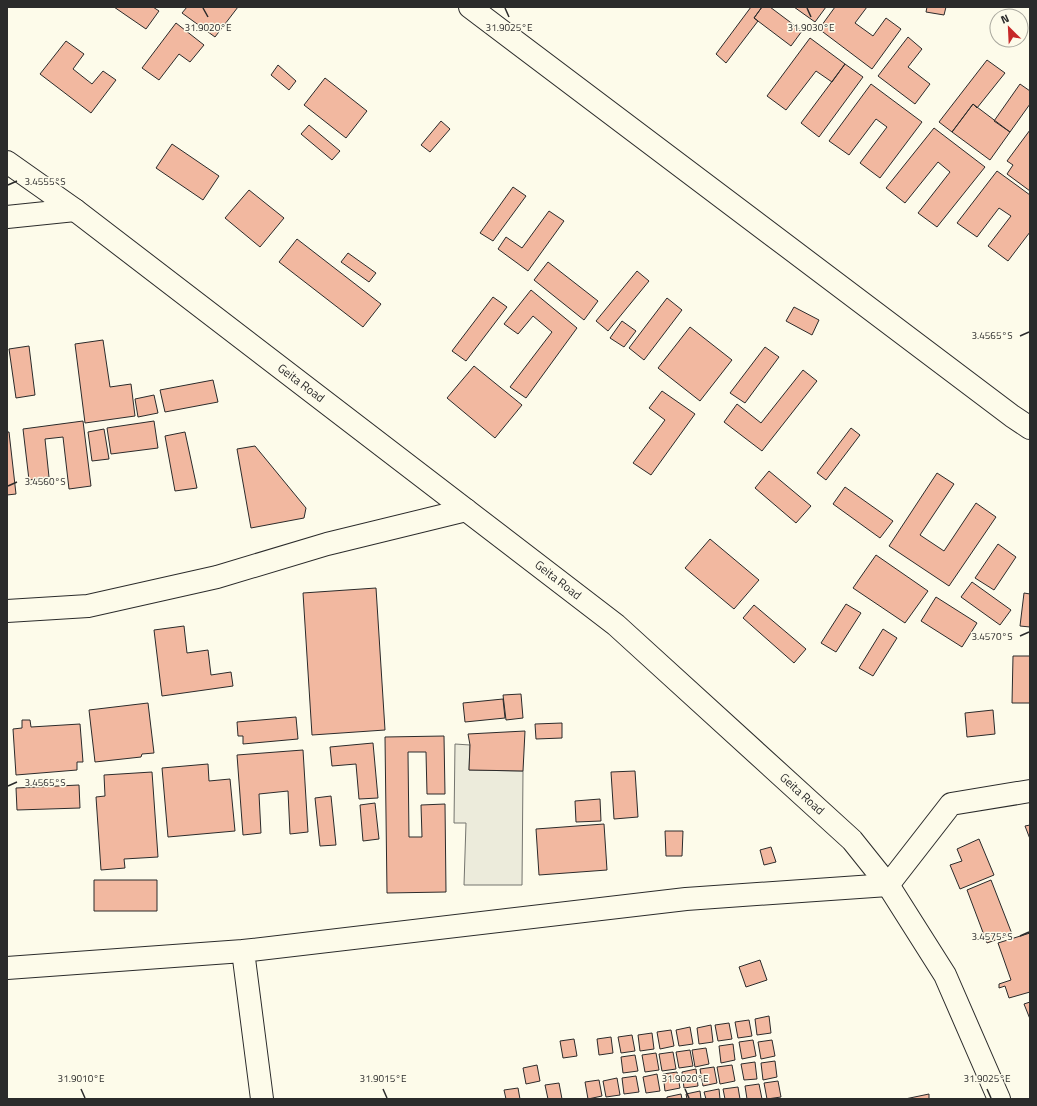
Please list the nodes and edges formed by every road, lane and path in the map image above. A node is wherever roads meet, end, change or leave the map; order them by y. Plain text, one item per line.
1 (470, 7) edge
2 (7, 162) edge
3 (75, 210) junction
4 (7, 217) edge
5 (1030, 428) edge
6 (466, 510) junction
7 (7, 611) edge
8 (1030, 791) edge
9 (888, 885) junction
10 (243, 950) junction
11 (7, 968) edge
12 (262, 1099) edge
13 (998, 1099) edge

1 - 5 street
2 - 3 street, Geita Road
3 - 4 street
3 - 6 street, Geita Road
6 - 7 street
6 - 9 street, Geita Road
8 - 9 street
9 - 10 street
9 - 13 street, Geita Road
10 - 11 street
10 - 12 street

